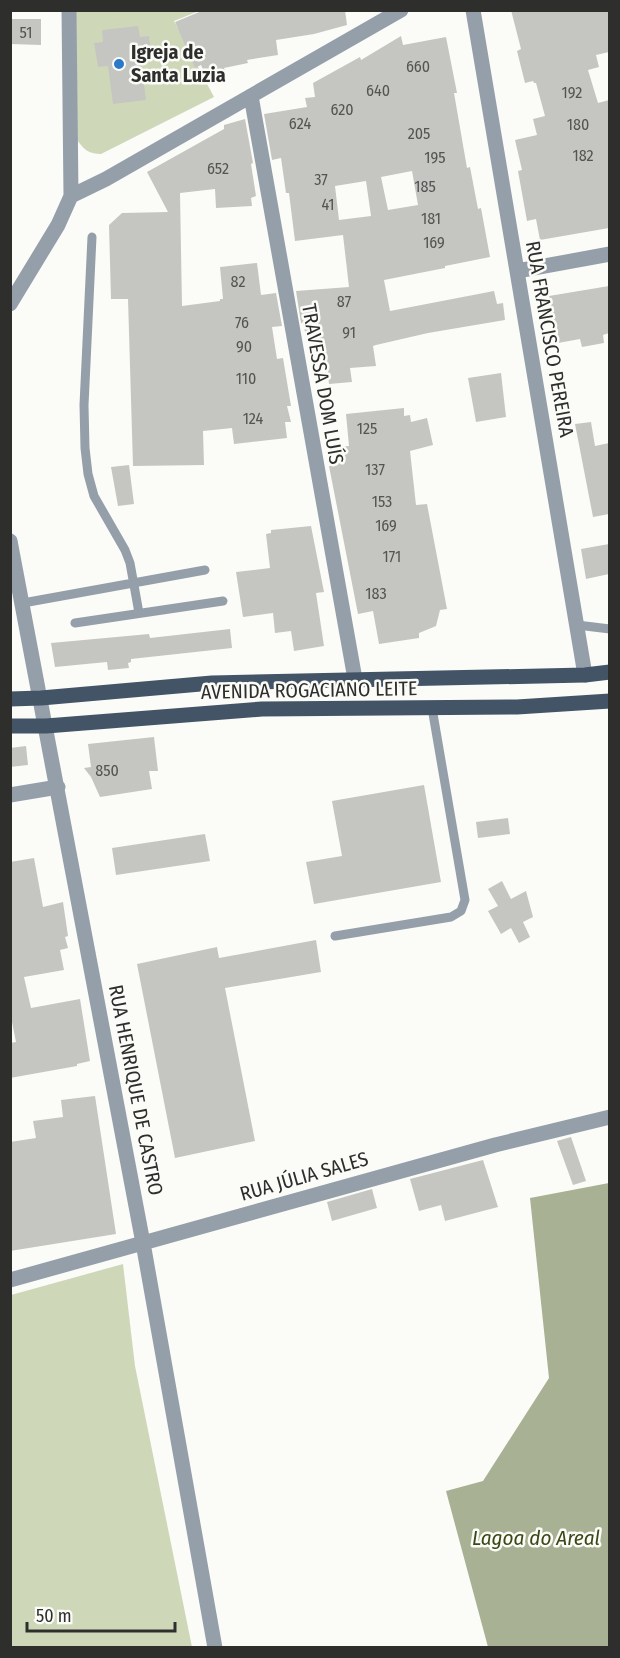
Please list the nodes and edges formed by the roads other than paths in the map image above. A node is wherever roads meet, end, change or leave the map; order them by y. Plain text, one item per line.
1 (69, 10) edge
2 (401, 10) edge
3 (473, 10) edge
4 (251, 96) junction
5 (71, 196) junction
6 (92, 237) dead end
7 (609, 254) edge
8 (517, 271) junction
9 (10, 304) edge
10 (10, 541) edge
11 (206, 570) dead end
12 (134, 583) junction
13 (223, 601) dead end
14 (23, 603) junction
15 (139, 613) junction
16 (75, 623) dead end
17 (577, 625) junction
18 (609, 629) edge
19 (609, 672) edge
20 (585, 675) junction
21 (355, 680) junction
22 (41, 698) junction
23 (10, 699) edge
24 (609, 701) edge
25 (432, 708) junction
26 (10, 726) edge
27 (46, 726) junction
28 (58, 787) junction
29 (10, 795) edge
30 (335, 936) dead end
31 (609, 1117) edge
32 (143, 1243) junction
33 (10, 1280) edge
34 (215, 1647) edge

1 - 5 street
2 - 4 street
3 - 8 street, RUA FRANCISCO PEREIRA
4 - 5 street
4 - 21 street, TRAVESSA DOM LUÍS
5 - 9 street
6 - 12 lane
7 - 8 street
8 - 17 street, RUA FRANCISCO PEREIRA
10 - 14 street, RUA HENRIQUE DE CASTRO
11 - 12 lane
12 - 14 lane
12 - 15 lane
13 - 15 lane
14 - 22 street, RUA HENRIQUE DE CASTRO
15 - 16 lane
17 - 18 lane
17 - 20 street, RUA FRANCISCO PEREIRA
19 - 20 main road, AVENIDA ROGACIANO LEITE
20 - 21 main road, AVENIDA ROGACIANO LEITE
21 - 22 main road, AVENIDA ROGACIANO LEITE
22 - 23 main road, AVENIDA ROGACIANO LEITE
22 - 27 street, RUA HENRIQUE DE CASTRO
24 - 25 main road, AVENIDA ROGACIANO LEITE
25 - 27 main road, AVENIDA ROGACIANO LEITE
25 - 30 lane
26 - 27 main road, AVENIDA ROGACIANO LEITE
27 - 28 street, RUA HENRIQUE DE CASTRO
28 - 29 street
28 - 32 street, RUA HENRIQUE DE CASTRO
31 - 32 street, RUA JÚLIA SALES
32 - 33 street, RUA JÚLIA SALES
32 - 34 street, RUA HENRIQUE DE CASTRO

